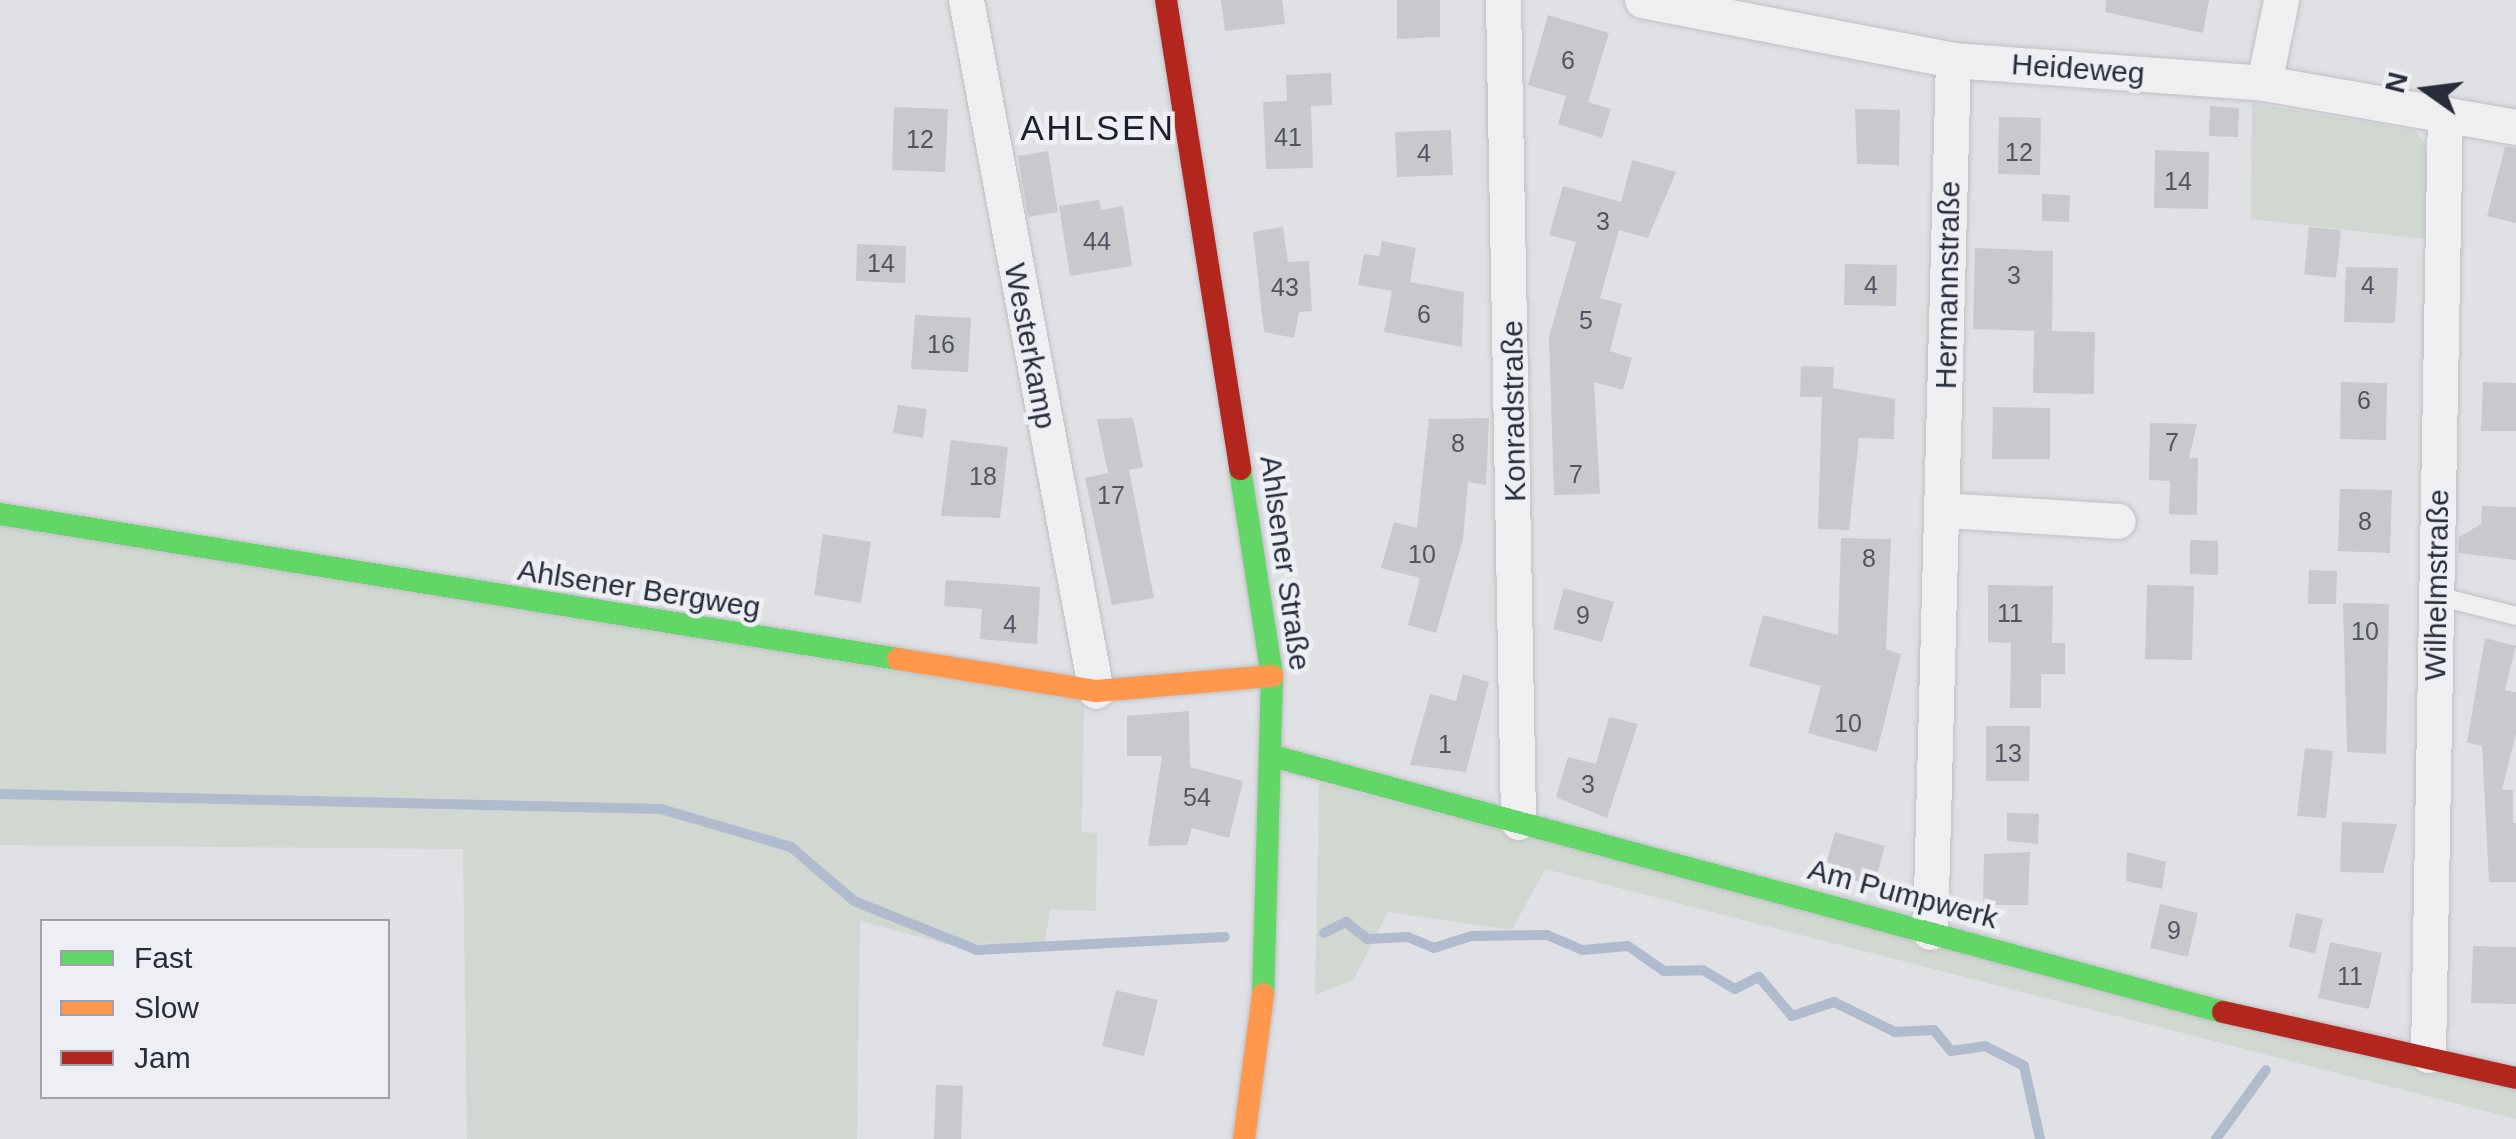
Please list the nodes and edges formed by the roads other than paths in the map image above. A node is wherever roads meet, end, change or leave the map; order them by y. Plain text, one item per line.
1 (966, 0) edge
2 (1166, 0) edge
3 (1503, 0) edge
4 (1642, 0) edge
5 (2281, 0) edge
6 (1953, 60) junction
7 (2264, 83) junction
8 (2445, 114) junction
9 (2516, 128) edge
10 (1944, 510) junction
11 (0, 514) edge
12 (2118, 521) dead end
13 (2437, 596) junction
14 (2516, 616) edge
15 (1272, 676) junction
16 (1096, 691) junction
17 (1276, 757) junction
18 (1518, 822) junction
19 (1930, 932) junction
20 (2428, 1055) junction
21 (2516, 1078) edge
22 (1244, 1139) edge

1 - 16 street, Westerkamp
2 - 15 street, Ahlsener Straße
3 - 18 street, Konradstraße
4 - 6 street, Heideweg
5 - 7 street
6 - 7 street, Heideweg
6 - 10 street, Hermannstraße
7 - 8 street, Heideweg
8 - 9 street, Heideweg
8 - 13 street, Wilhelmstraße
10 - 12 street
10 - 19 street, Hermannstraße
11 - 16 street, Ahlsener Bergweg
13 - 14 lane
13 - 20 street, Wilhelmstraße
15 - 16 street, Ahlsener Bergweg
15 - 17 street, Ahlsener Straße
17 - 18 street, Am Pumpwerk
17 - 22 street, Ahlsener Straße
18 - 19 street, Am Pumpwerk
19 - 20 street, Am Pumpwerk
20 - 21 street, Am Pumpwerk

